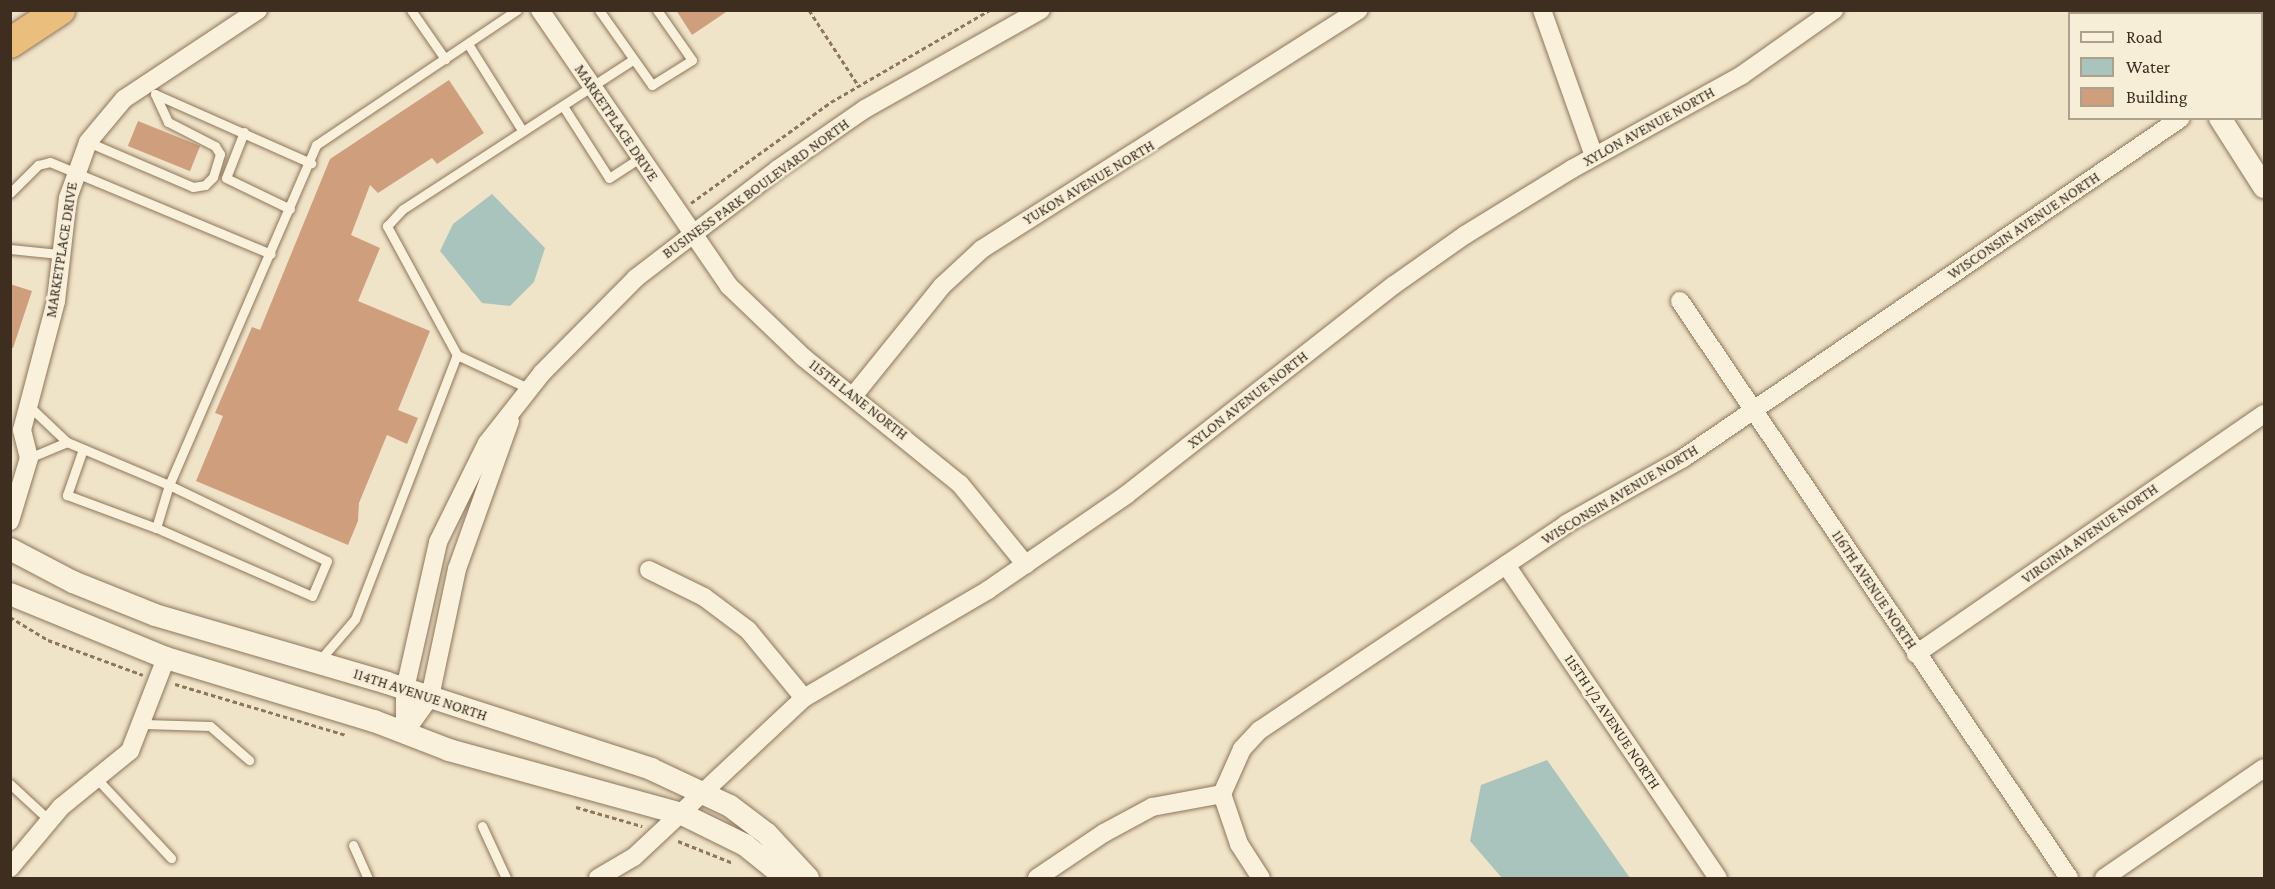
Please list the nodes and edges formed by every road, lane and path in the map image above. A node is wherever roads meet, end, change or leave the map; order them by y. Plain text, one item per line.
1 (60, 10) edge
2 (258, 10) edge
3 (411, 10) edge
4 (517, 10) edge
5 (540, 10) edge
6 (599, 10) edge
7 (657, 10) edge
8 (809, 10) edge
9 (990, 10) edge
10 (1041, 10) edge
11 (1359, 10) edge
12 (1542, 10) edge
13 (1834, 10) edge
14 (10, 43) edge
15 (468, 45) junction
16 (445, 59) junction
17 (631, 62) junction
18 (858, 85) junction
19 (591, 87) junction
20 (148, 91) junction
21 (563, 106) junction
22 (2178, 120) edge
23 (2221, 120) edge
24 (522, 130) junction
25 (244, 132) junction
26 (88, 142) junction
27 (1594, 156) junction
28 (639, 158) junction
29 (311, 163) junction
30 (75, 170) junction
31 (2265, 187) edge
32 (10, 193) edge
33 (690, 204) dead end
34 (290, 209) junction
35 (691, 234) junction
36 (10, 249) edge
37 (59, 254) junction
38 (271, 254) junction
39 (1680, 301) dead end
40 (457, 355) junction
41 (530, 389) junction
42 (854, 395) junction
43 (29, 406) junction
44 (1754, 411) junction
45 (2265, 414) edge
46 (511, 416) junction
47 (14, 432) edge
48 (67, 442) junction
49 (83, 449) junction
50 (29, 458) junction
51 (170, 485) junction
52 (10, 521) edge
53 (156, 528) junction
54 (10, 549) edge
55 (1026, 565) junction
56 (1506, 565) junction
57 (649, 570) dead end
58 (10, 594) edge
59 (10, 617) edge
60 (1916, 654) junction
61 (166, 658) junction
62 (318, 663) junction
63 (131, 673) dead end
64 (405, 689) junction
65 (430, 697) junction
66 (804, 698) junction
67 (144, 724) junction
68 (405, 732) junction
69 (249, 760) dead end
70 (2265, 768) edge
71 (98, 780) junction
72 (10, 784) edge
73 (705, 793) junction
74 (1222, 794) junction
75 (682, 814) junction
76 (49, 820) junction
77 (482, 826) dead end
78 (682, 843) dead end
79 (353, 845) dead end
80 (171, 858) dead end
81 (738, 866) dead end
82 (10, 868) edge
83 (603, 878) edge
84 (369, 879) edge
85 (506, 879) edge
86 (786, 879) edge
87 (808, 879) edge
88 (1037, 879) edge
89 (1261, 879) edge
90 (1718, 879) edge
91 (2069, 879) edge
92 (2104, 879) edge

1 - 14 highway
2 - 20 street, MARKETPLACE DRIVE
3 - 16 lane
4 - 15 lane
5 - 19 street, MARKETPLACE DRIVE
6 - 17 lane
7 - 17 lane
8 - 18 path
9 - 18 path
10 - 35 street, BUSINESS PARK BOULEVARD NORTH
11 - 42 street, YUKON AVENUE NORTH
12 - 27 street
13 - 27 street, XYLON AVENUE NORTH
15 - 16 lane
15 - 24 lane
16 - 29 lane
17 - 19 lane
18 - 33 path
19 - 21 lane
19 - 28 street, MARKETPLACE DRIVE
20 - 25 lane
20 - 26 street, MARKETPLACE DRIVE
20 - 26 lane
21 - 24 lane
21 - 28 lane
22 - 44 street, WISCONSIN AVENUE NORTH
23 - 31 street
24 - 40 lane
25 - 29 lane
25 - 34 lane
26 - 30 street, MARKETPLACE DRIVE
27 - 55 street, XYLON AVENUE NORTH
28 - 35 street, MARKETPLACE DRIVE
29 - 34 lane
30 - 32 lane
30 - 37 street, MARKETPLACE DRIVE
30 - 38 lane
34 - 38 lane
35 - 41 street, BUSINESS PARK BOULEVARD NORTH
35 - 42 street, 115TH LANE NORTH
36 - 37 lane
37 - 43 street, MARKETPLACE DRIVE
38 - 51 lane
39 - 44 street, 116TH AVENUE NORTH
40 - 41 lane
40 - 62 lane
41 - 46 street, BUSINESS PARK BOULEVARD NORTH
42 - 55 street, 115TH LANE NORTH
43 - 47 street, MARKETPLACE DRIVE
43 - 48 lane
44 - 56 street, WISCONSIN AVENUE NORTH
44 - 60 street, 116TH AVENUE NORTH
45 - 60 street, VIRGINIA AVENUE NORTH
46 - 64 street, BUSINESS PARK BOULEVARD NORTH
46 - 65 street, BUSINESS PARK BOULEVARD NORTH
47 - 50 street, MARKETPLACE DRIVE
48 - 49 lane
48 - 50 lane
49 - 51 lane
49 - 53 lane
50 - 52 street
51 - 53 lane
51 - 53 lane
54 - 62 street, 114TH AVENUE NORTH
55 - 66 street, XYLON AVENUE NORTH
56 - 74 street, WISCONSIN AVENUE NORTH
56 - 90 street, 115TH 1/2 AVENUE NORTH
57 - 66 street
58 - 61 street
59 - 63 path
60 - 91 street, 116TH AVENUE NORTH
61 - 67 street
61 - 68 street
62 - 64 street, 114TH AVENUE NORTH
64 - 65 street, 114TH AVENUE NORTH
64 - 68 street, BUSINESS PARK BOULEVARD NORTH
65 - 68 street, BUSINESS PARK BOULEVARD NORTH
65 - 73 street, 114TH AVENUE NORTH
66 - 73 street, XYLON AVENUE NORTH
67 - 69 lane
67 - 71 street
68 - 75 street
70 - 92 street
71 - 76 street
71 - 80 lane
72 - 76 lane
73 - 75 street, XYLON AVENUE NORTH
73 - 87 street, 114TH AVENUE NORTH
74 - 88 street
74 - 89 street
75 - 83 street, XYLON AVENUE NORTH
75 - 86 street
76 - 82 street
77 - 85 lane
78 - 81 path
79 - 84 lane

